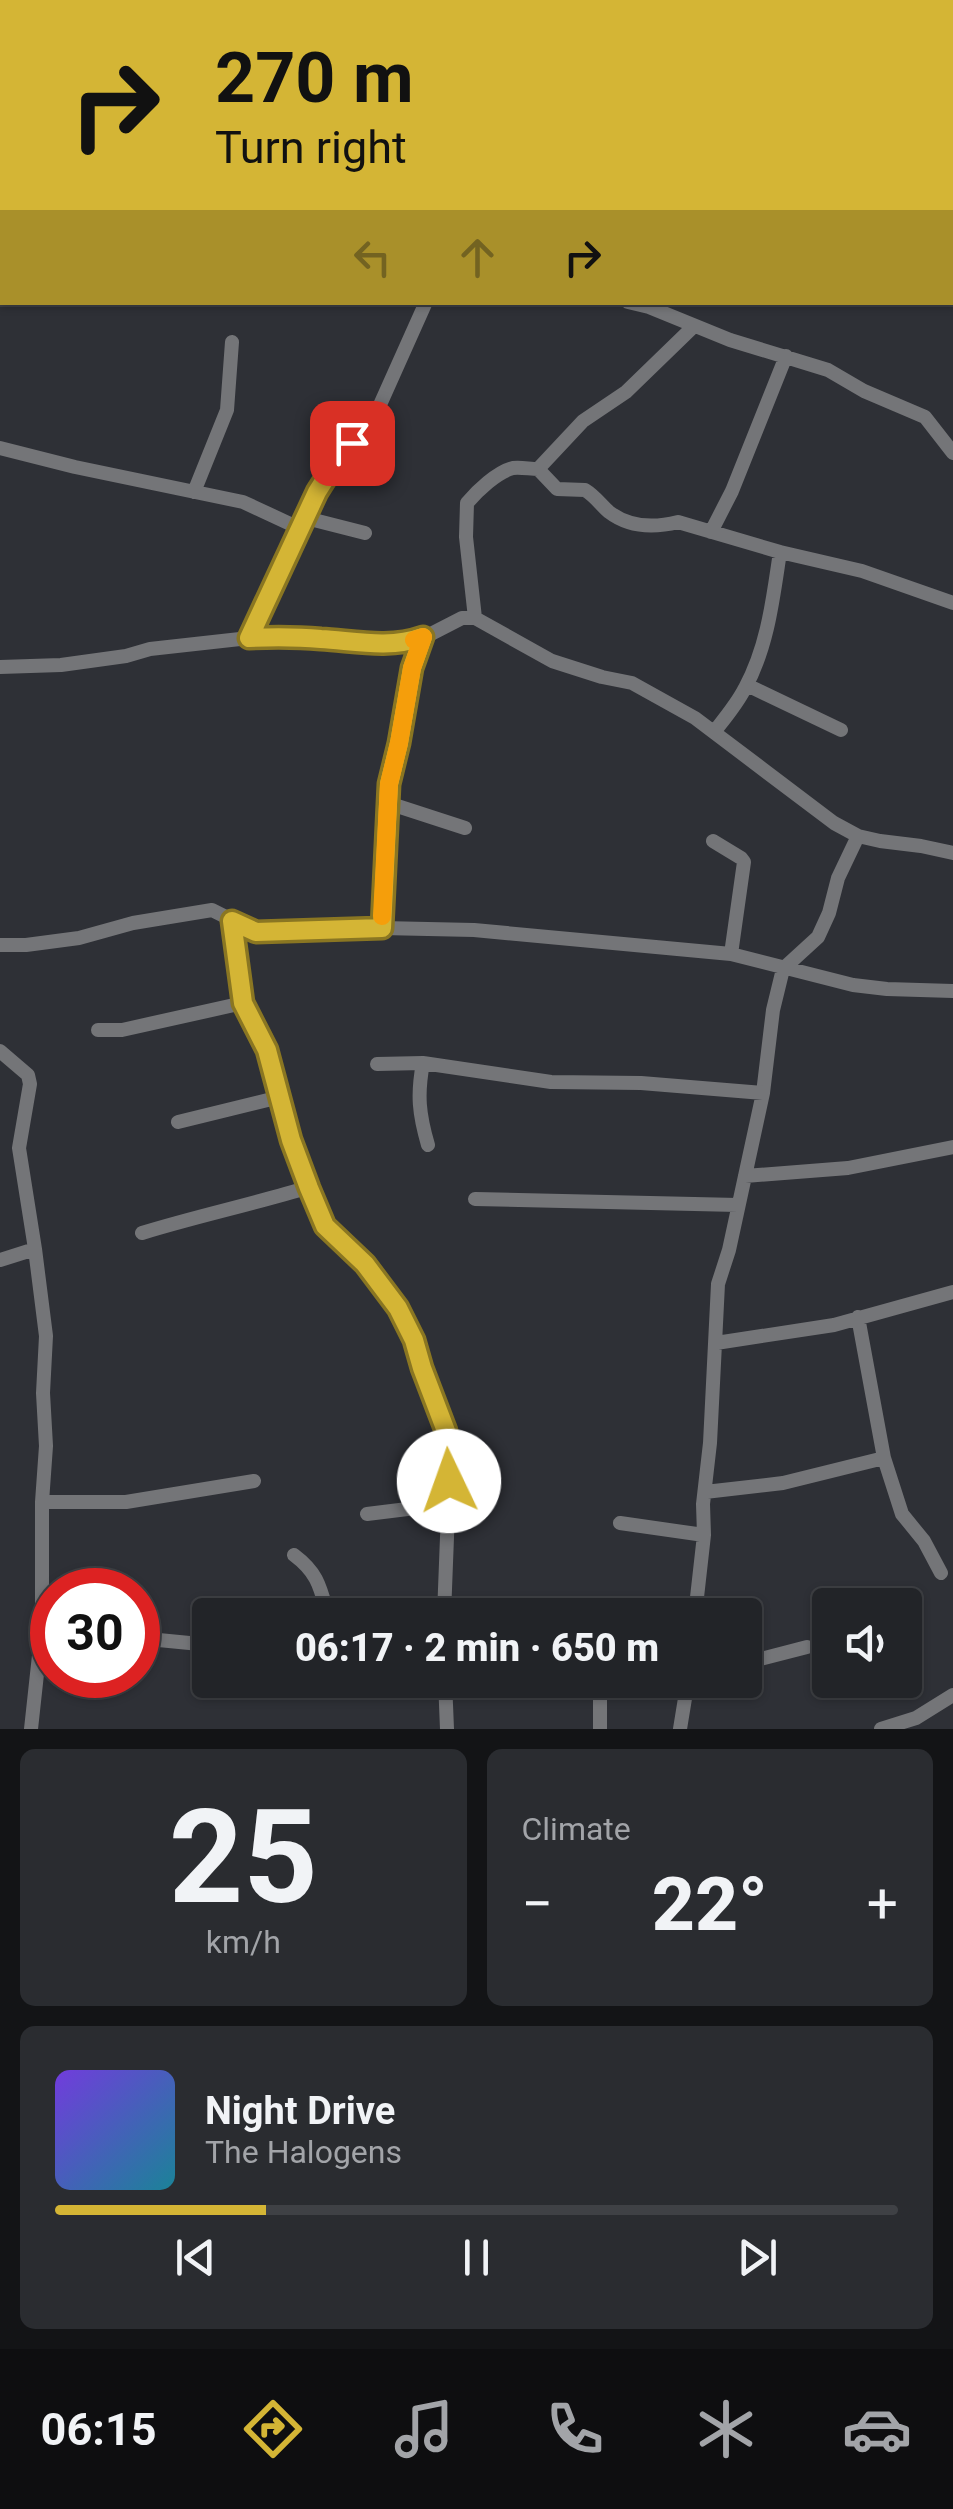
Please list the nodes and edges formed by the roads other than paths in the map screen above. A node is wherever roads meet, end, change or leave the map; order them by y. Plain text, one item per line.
1 (425, 305) edge
2 (641, 305) edge
3 (694, 326) junction
4 (232, 342) dead end
5 (786, 356) junction
6 (0, 448) edge
7 (953, 453) edge
8 (538, 469) junction
9 (194, 492) junction
10 (303, 523) junction
11 (711, 532) junction
12 (365, 534) dead end
13 (780, 552) junction
14 (953, 603) edge
15 (475, 618) junction
16 (423, 637) junction
17 (249, 638) junction
18 (0, 667) edge
19 (747, 685) junction
20 (841, 730) dead end
21 (714, 732) junction
22 (388, 802) junction
23 (464, 828) dead end
24 (858, 836) junction
25 (713, 841) dead end
26 (953, 853) edge
27 (232, 921) junction
28 (382, 928) junction
29 (0, 945) edge
30 (731, 954) junction
31 (783, 969) junction
32 (953, 991) edge
33 (243, 1003) junction
34 (98, 1030) dead end
35 (0, 1051) edge
36 (422, 1063) junction
37 (377, 1064) dead end
38 (763, 1093) junction
39 (280, 1097) junction
40 (178, 1122) dead end
41 (428, 1145) dead end
42 (953, 1147) edge
43 (745, 1176) junction
44 (309, 1188) junction
45 (475, 1199) dead end
46 (738, 1205) junction
47 (142, 1233) dead end
48 (35, 1248) junction
49 (0, 1260) edge
50 (953, 1292) edge
51 (858, 1318) junction
52 (716, 1343) junction
53 (884, 1458) junction
54 (254, 1482) dead end
55 (705, 1492) junction
56 (42, 1502) junction
57 (448, 1504) junction
58 (367, 1514) dead end
59 (620, 1524) dead end
60 (704, 1535) junction
61 (294, 1555) dead end
62 (45, 1568) edge
63 (941, 1573) dead end
64 (323, 1598) edge
65 (445, 1598) edge
66 (698, 1598) edge
67 (160, 1640) edge
68 (192, 1643) edge
69 (807, 1647) dead end
70 (762, 1659) edge
71 (953, 1695) edge
72 (36, 1698) edge
73 (445, 1698) edge
74 (600, 1698) edge
75 (685, 1698) edge
76 (31, 1729) edge
77 (446, 1729) edge
78 (600, 1729) edge
79 (680, 1729) edge
80 (882, 1729) edge

1 - 10 street
2 - 3 street
3 - 5 street
3 - 8 street
4 - 9 street
5 - 7 street
5 - 11 street
6 - 9 street
8 - 11 street
8 - 15 street
9 - 10 street
10 - 12 street
10 - 17 street
11 - 13 street
13 - 14 street
13 - 19 street
15 - 16 street
15 - 21 street
16 - 17 street
16 - 22 street
17 - 18 street
19 - 20 street
19 - 21 street
21 - 24 street
22 - 23 street
22 - 28 street
24 - 26 street
24 - 31 street
25 - 30 street
27 - 28 street
27 - 29 street
27 - 33 street
28 - 30 street
30 - 31 street
31 - 32 street
31 - 38 street
33 - 34 street
33 - 39 street
35 - 48 street
36 - 37 street
36 - 38 street
36 - 41 street
38 - 43 street
39 - 40 street
39 - 44 street
42 - 43 street
43 - 46 street
44 - 47 street
44 - 57 street
45 - 46 street
46 - 52 street
48 - 49 street
48 - 56 street
50 - 51 street
51 - 52 street
51 - 53 street
52 - 55 street
53 - 55 street
53 - 63 street
54 - 56 street
55 - 60 street
56 - 62 street
57 - 58 street
57 - 65 street
59 - 60 street
60 - 66 street
61 - 64 street
67 - 68 street
69 - 70 street
71 - 80 street
72 - 76 street
73 - 77 street
74 - 78 street
75 - 79 street

